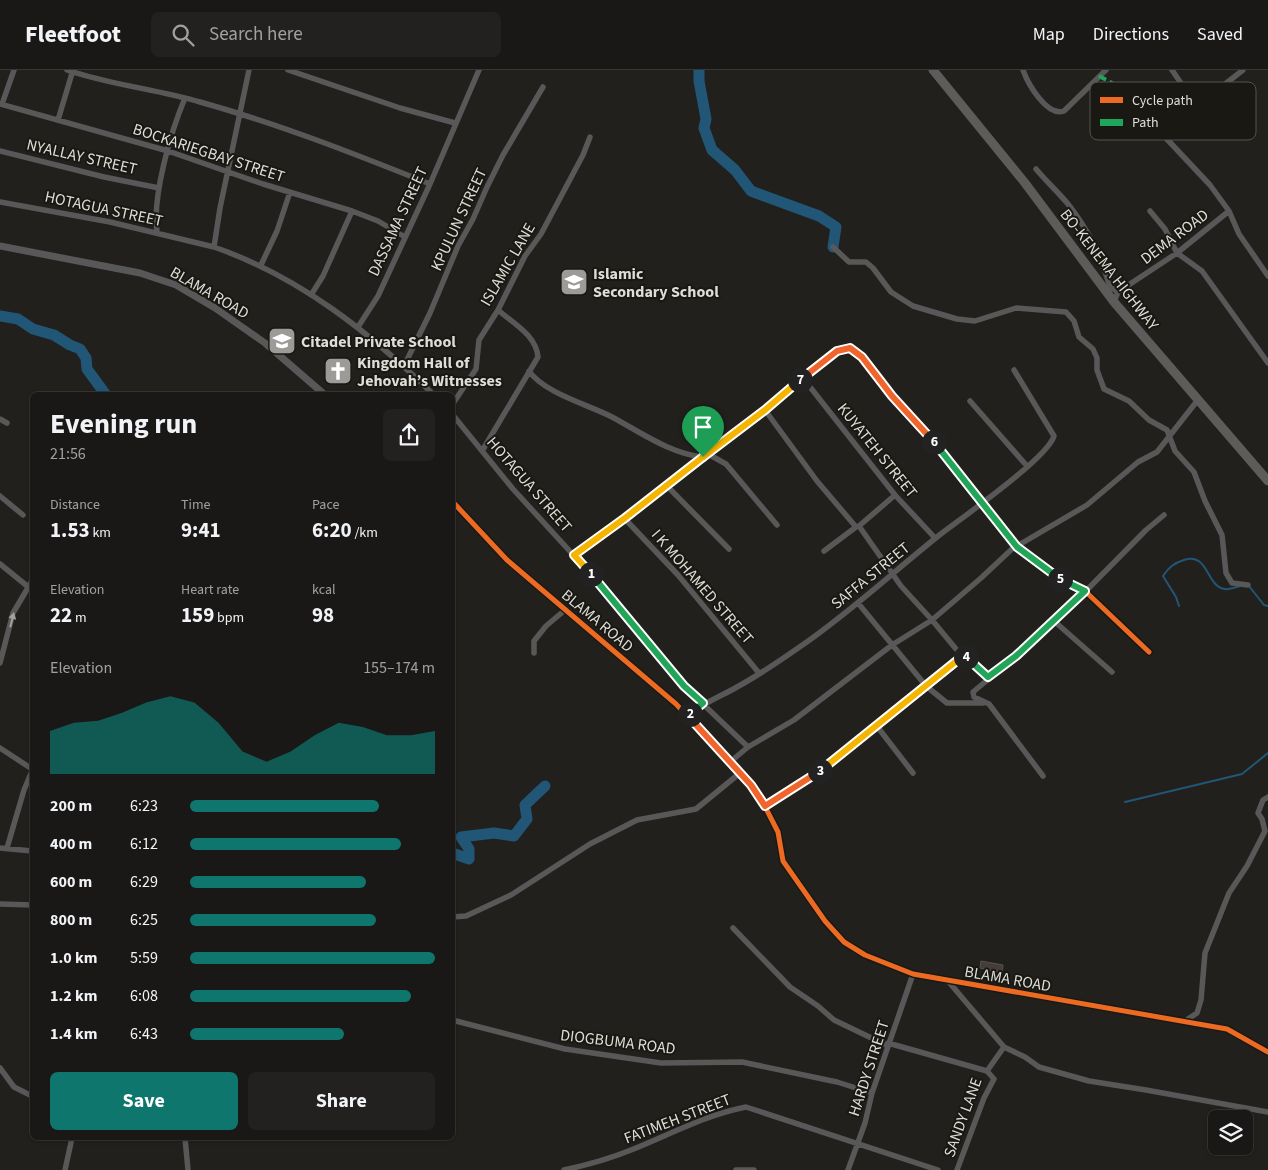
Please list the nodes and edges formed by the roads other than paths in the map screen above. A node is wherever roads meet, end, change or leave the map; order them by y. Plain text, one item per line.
1 (14, 70) edge
2 (250, 70) edge
3 (288, 70) edge
4 (479, 70) edge
5 (934, 70) edge
6 (1024, 70) edge
7 (1106, 70) edge
8 (1172, 70) edge
9 (1243, 70) edge
10 (71, 71) edge
11 (1093, 82) edge
12 (1180, 82) edge
13 (1228, 82) edge
14 (1090, 85) edge
15 (543, 87) dead end
16 (185, 98) junction
17 (1, 104) edge
18 (240, 114) junction
19 (58, 120) junction
20 (455, 123) junction
21 (590, 137) dead end
22 (1168, 140) edge
23 (0, 151) edge
24 (168, 151) junction
25 (1036, 169) dead end
26 (228, 170) junction
27 (430, 184) junction
28 (158, 188) junction
29 (290, 192) junction
30 (0, 202) edge
31 (352, 211) junction
32 (1150, 211) dead end
33 (1228, 211) junction
34 (156, 232) junction
35 (405, 237) junction
36 (0, 246) edge
37 (214, 247) junction
38 (833, 247) dead end
39 (1177, 253) junction
40 (261, 265) junction
41 (1268, 276) edge
42 (1118, 292) junction
43 (311, 295) junction
44 (1114, 302) junction
45 (498, 310) junction
46 (358, 326) junction
47 (1268, 363) edge
48 (404, 366) junction
49 (1014, 370) dead end
50 (529, 371) junction
51 (802, 378) junction
52 (322, 392) edge
53 (431, 392) edge
54 (455, 400) edge
55 (970, 401) dead end
56 (1198, 401) junction
57 (765, 410) junction
58 (455, 418) edge
59 (0, 419) edge
60 (7, 423) dead end
61 (1170, 435) junction
62 (482, 451) junction
63 (706, 455) junction
64 (1027, 466) junction
65 (1268, 481) edge
66 (667, 486) junction
67 (895, 495) junction
68 (0, 496) edge
69 (982, 502) junction
70 (455, 504) edge
71 (23, 515) dead end
72 (1164, 515) dead end
73 (625, 518) junction
74 (777, 525) dead end
75 (858, 526) junction
76 (936, 538) junction
77 (1017, 547) junction
78 (729, 549) dead end
79 (824, 551) dead end
80 (574, 555) junction
81 (0, 564) edge
82 (893, 573) junction
83 (1248, 585) dead end
84 (30, 589) edge
85 (1085, 591) junction
86 (858, 603) junction
87 (565, 610) junction
88 (932, 620) junction
89 (1054, 620) junction
90 (892, 645) junction
91 (1149, 652) dead end
92 (534, 653) dead end
93 (964, 655) junction
94 (0, 664) edge
95 (759, 672) junction
96 (1112, 672) dead end
97 (988, 677) junction
98 (926, 686) junction
99 (703, 703) junction
100 (989, 704) junction
101 (688, 716) junction
102 (876, 725) junction
103 (748, 747) junction
104 (0, 748) edge
105 (730, 762) junction
106 (30, 769) edge
107 (740, 773) junction
108 (913, 773) dead end
109 (30, 775) edge
110 (1043, 776) dead end
111 (1268, 797) edge
112 (765, 806) junction
113 (0, 848) edge
114 (7, 848) junction
115 (30, 851) edge
116 (0, 904) edge
117 (30, 905) edge
118 (455, 917) edge
119 (733, 928) dead end
120 (912, 974) junction
121 (948, 981) junction
122 (455, 1021) edge
123 (1185, 1021) junction
124 (888, 1045) junction
125 (1004, 1047) junction
126 (1268, 1052) edge
127 (0, 1068) edge
128 (987, 1071) junction
129 (872, 1093) junction
130 (30, 1095) edge
131 (1268, 1112) edge
132 (72, 1140) edge
133 (185, 1140) edge
134 (857, 1144) junction
135 (65, 1170) edge
136 (188, 1170) edge
137 (564, 1170) edge
138 (736, 1170) edge
139 (754, 1170) edge
140 (848, 1170) edge
141 (938, 1170) edge
142 (957, 1170) edge

1 - 17 street
2 - 18 street
3 - 20 street
4 - 20 street, DASSAMA STREET
5 - 44 highway, BO-KENEMA HIGHWAY
6 - 14 street
7 - 11 street
8 - 12 street
9 - 13 street
10 - 16 street
10 - 19 street
15 - 48 street, KPULUN STREET
16 - 18 street
16 - 24 street
17 - 19 street, BOCKARIEGBAY STREET
18 - 26 street
18 - 27 street
19 - 24 street, BOCKARIEGBAY STREET
20 - 27 street, DASSAMA STREET
21 - 45 street, ISLAMIC LANE
22 - 33 street
23 - 28 street, NYALLAY STREET
24 - 26 street, BOCKARIEGBAY STREET
24 - 28 street
25 - 42 street
26 - 29 street, BOCKARIEGBAY STREET
26 - 37 street
27 - 35 street, DASSAMA STREET
28 - 34 street
29 - 31 street, BOCKARIEGBAY STREET
29 - 40 street
30 - 34 street, HOTAGUA STREET
31 - 35 street, BOCKARIEGBAY STREET
31 - 43 street
32 - 39 street
33 - 39 street, DEMA ROAD
33 - 41 street
34 - 37 street, HOTAGUA STREET
35 - 46 street, DASSAMA STREET
36 - 52 street, BLAMA ROAD
37 - 40 street
38 - 61 street
39 - 42 street, DEMA ROAD
39 - 47 street
40 - 43 street
42 - 44 street
43 - 46 street
44 - 56 highway, BO-KENEMA HIGHWAY
45 - 50 street
45 - 54 street, ISLAMIC LANE
46 - 48 street
48 - 53 street
49 - 64 street, SAFFA STREET
50 - 62 street
50 - 63 street
51 - 57 street
51 - 67 street, KUYATEH STREET
51 - 69 street
55 - 64 street
56 - 61 street
56 - 65 highway, BO-KENEMA HIGHWAY
57 - 63 street
57 - 75 street
58 - 62 street, HOTAGUA STREET
59 - 60 street
61 - 77 street
61 - 83 street
62 - 80 street, HOTAGUA STREET
63 - 66 street
63 - 74 street
64 - 69 street, SAFFA STREET
66 - 73 street
66 - 78 street
67 - 75 street
67 - 76 street, KUYATEH STREET
68 - 71 street
69 - 76 street, SAFFA STREET
69 - 77 street
70 - 87 street, BLAMA ROAD
72 - 85 street
73 - 80 street
73 - 95 street, I K MOHAMED STREET
75 - 79 street
75 - 82 street
76 - 82 street, SAFFA STREET
77 - 85 street
77 - 88 street
80 - 99 street, HOTAGUA STREET
81 - 84 street
82 - 86 street, SAFFA STREET
82 - 88 street
94 -> 84 street
85 - 89 street
85 - 91 street
86 - 90 street
86 - 95 street, SAFFA STREET
87 - 92 street
87 - 101 street, BLAMA ROAD
88 - 90 street
88 - 93 street
89 - 96 street
89 - 97 street
90 - 98 street
90 - 103 street
93 - 97 street
93 - 98 street
95 - 99 street, SAFFA STREET
97 - 100 street
98 - 100 street
98 - 102 street
99 - 101 street, SAFFA STREET
99 - 103 street, HOTAGUA STREET
100 - 110 street
101 - 105 street, BLAMA ROAD
102 - 108 street
102 - 112 street
103 - 105 street
104 - 106 street
105 - 107 street, BLAMA ROAD
107 - 112 street, BLAMA ROAD
107 - 118 street
109 - 114 street
111 - 123 street
112 - 120 street, BLAMA ROAD
113 - 114 street
114 - 115 street
116 - 117 street
119 - 124 street
120 - 121 street, BLAMA ROAD
120 - 124 street, HARDY STREET
121 - 123 street, BLAMA ROAD
121 - 125 street
122 - 129 street, DIOGBUMA ROAD
123 - 126 street, BLAMA ROAD
124 - 128 street
124 - 129 street, HARDY STREET
125 - 128 street, SANDY LANE
125 - 131 street
127 - 130 street
128 - 142 street, SANDY LANE
129 - 134 street, HARDY STREET
132 - 135 street
133 - 136 street
134 - 137 street, FATIMEH STREET
134 - 140 street, HARDY STREET
134 - 141 street, FATIMEH STREET
138 - 139 street

